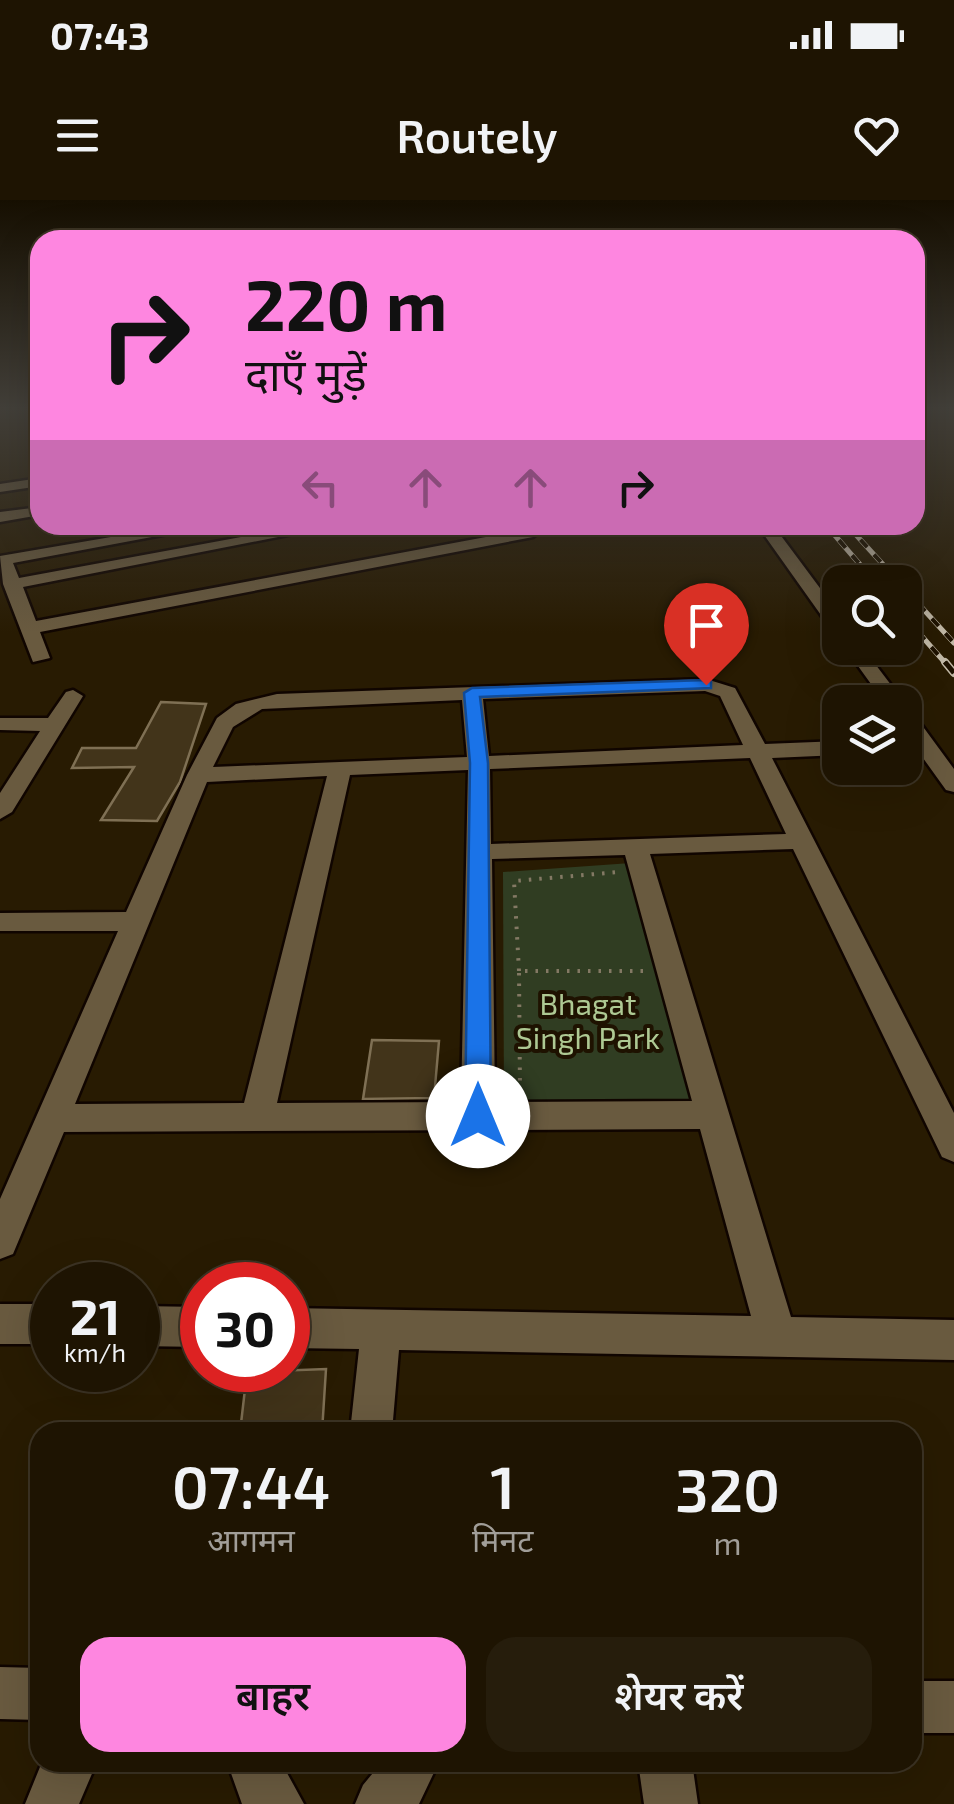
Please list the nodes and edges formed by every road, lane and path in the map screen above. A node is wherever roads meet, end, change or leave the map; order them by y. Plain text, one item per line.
1 (28, 484) edge
2 (0, 488) edge
3 (30, 512) edge
4 (0, 517) edge
5 (132, 535) edge
6 (277, 535) edge
7 (517, 535) edge
8 (772, 535) edge
9 (2, 552) edge
10 (12, 584) junction
11 (822, 603) edge
12 (28, 628) junction
13 (40, 658) dead end
14 (472, 693) junction
15 (73, 696) dead end
16 (0, 724) edge
17 (55, 724) junction
18 (822, 749) edge
19 (754, 752) junction
20 (922, 753) edge
21 (479, 763) junction
22 (0, 768) edge
23 (27, 768) junction
24 (340, 769) junction
25 (198, 775) junction
26 (954, 786) edge
27 (0, 812) edge
28 (799, 841) junction
29 (477, 852) junction
30 (628, 860) junction
31 (0, 922) edge
32 (136, 922) junction
33 (643, 954) dead end
34 (519, 971) junction
35 (520, 1100) dead end
36 (714, 1115) junction
37 (478, 1116) junction
38 (257, 1117) junction
39 (53, 1118) junction
40 (954, 1147) edge
41 (0, 1242) edge
42 (0, 1324) edge
43 (30, 1324) edge
44 (310, 1328) edge
45 (380, 1330) junction
46 (777, 1337) junction
47 (954, 1340) edge
48 (372, 1422) edge
49 (0, 1693) edge
50 (30, 1694) edge
51 (954, 1707) edge
52 (922, 1708) edge
53 (66, 1772) edge
54 (258, 1772) edge
55 (407, 1772) edge
56 (666, 1772) edge
57 (52, 1804) edge
58 (277, 1804) edge
59 (382, 1804) edge
60 (671, 1804) edge

1 - 2 street
3 - 4 street
5 - 9 street
6 - 10 street
7 - 12 street
8 - 11 street
9 - 10 street
10 - 12 street
12 - 13 street
14 - 19 street
14 - 21 street
14 - 25 street
15 - 17 street
16 - 17 street
17 - 23 street
18 - 19 street
19 - 21 street
19 - 28 street
20 - 26 street
21 - 24 street
21 - 29 street
22 - 23 street
23 - 27 street
24 - 25 street
24 - 38 street
25 - 32 street
28 - 30 street
28 - 40 street
29 - 30 street
29 - 37 street
30 - 34 path
30 - 36 street
31 - 32 street
32 - 39 street
33 - 34 path
34 - 35 path
36 - 37 street
36 - 46 street
37 - 38 street
38 - 39 street
39 - 41 street
42 - 43 street
44 - 45 street
45 - 46 street
45 - 48 street
46 - 47 street
49 - 50 street
51 - 52 street
53 - 57 street
54 - 58 street
55 - 59 street
56 - 60 street

